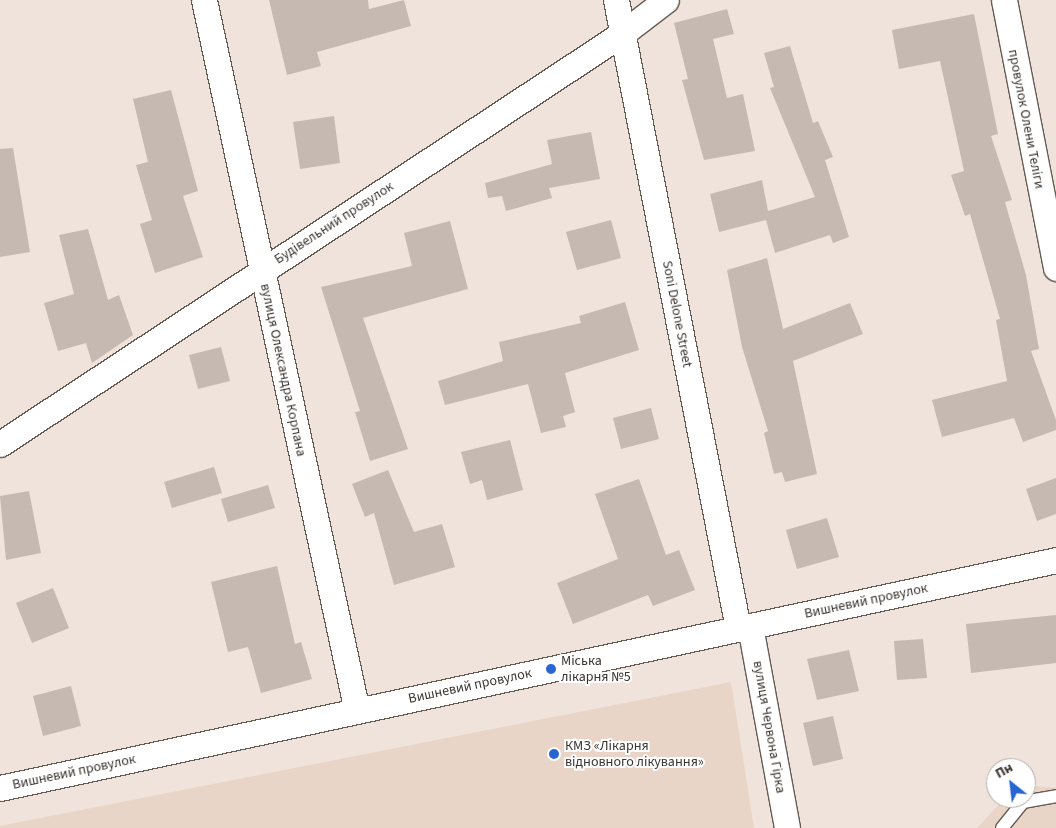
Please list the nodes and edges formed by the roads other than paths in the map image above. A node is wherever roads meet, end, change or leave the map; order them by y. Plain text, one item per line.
1 (204, 0) edge
2 (616, 0) edge
3 (666, 0) edge
4 (1004, 0) edge
5 (622, 34) junction
6 (1056, 268) edge
7 (262, 271) junction
8 (0, 444) edge
9 (1056, 560) edge
10 (744, 627) junction
11 (357, 711) junction
12 (0, 787) edge
13 (1056, 796) edge
14 (787, 828) edge
15 (1002, 828) edge

1 - 7 street, вулиця Олександра Корпана
2 - 5 street, Soni Delone Street
3 - 5 street, Будівельний провулок
4 - 6 street, провулок Олени Теліги
5 - 7 street, Будівельний провулок
5 - 10 street, Soni Delone Street
7 - 8 street, Будівельний провулок
7 - 11 street, вулиця Олександра Корпана
9 - 10 street, Вишневий провулок
10 - 11 street, Вишневий провулок
10 - 14 street, вулиця Червона Гірка
11 - 12 street, Вишневий провулок
13 - 15 lane

